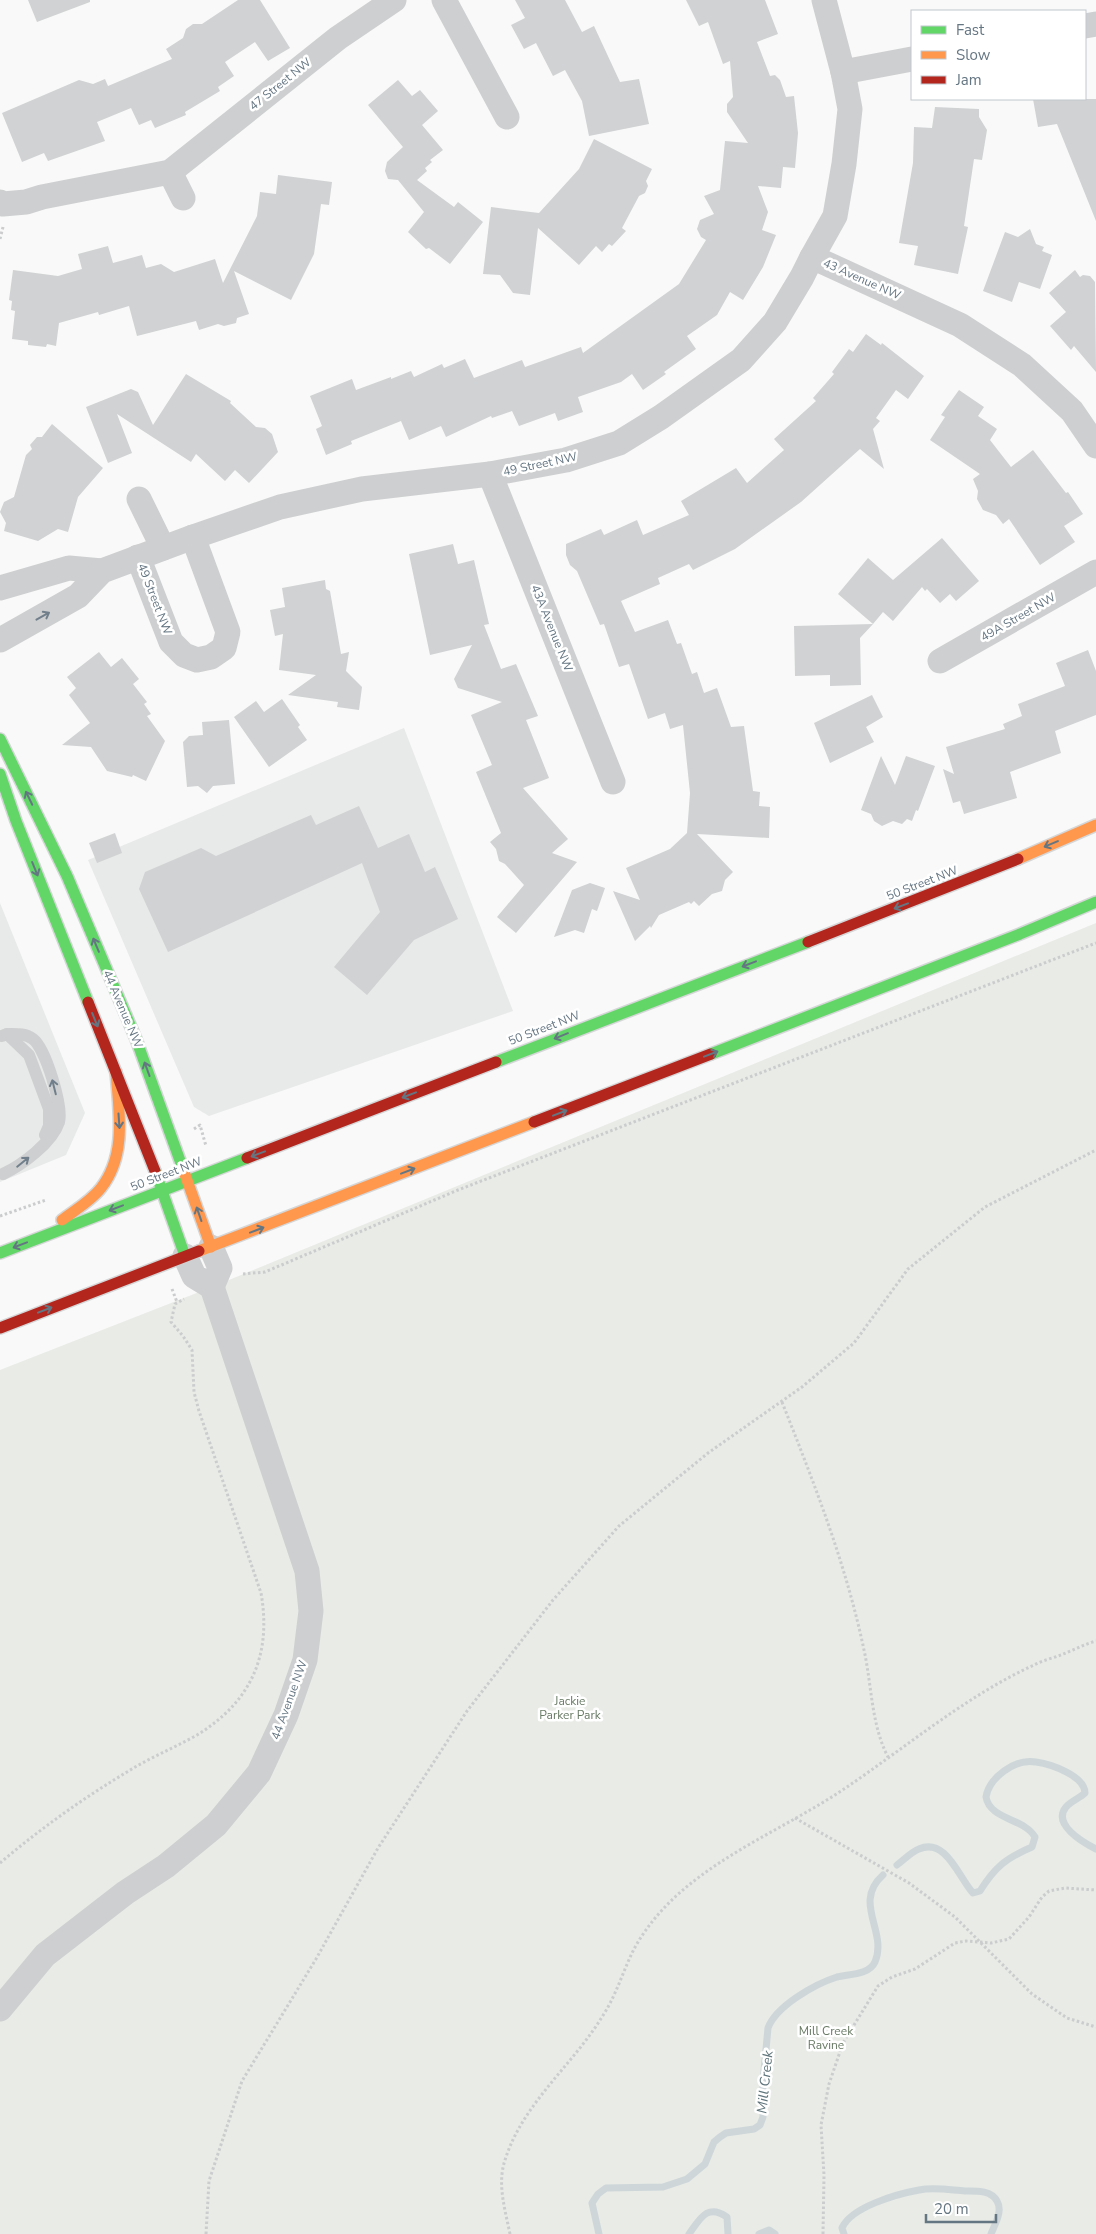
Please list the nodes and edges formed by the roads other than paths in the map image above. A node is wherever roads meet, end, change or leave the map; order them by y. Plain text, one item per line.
1 (394, 0) edge
2 (444, 0) edge
3 (824, 0) edge
4 (911, 59) edge
5 (843, 72) junction
6 (507, 117) dead end
7 (170, 172) junction
8 (183, 198) dead end
9 (1, 203) edge
10 (812, 257) junction
11 (1096, 446) edge
12 (490, 474) junction
13 (139, 499) dead end
14 (193, 537) junction
15 (163, 548) junction
16 (138, 557) junction
17 (102, 571) junction
18 (1096, 572) edge
19 (0, 588) edge
20 (0, 640) edge
21 (940, 661) dead end
22 (0, 740) edge
23 (0, 774) edge
24 (613, 782) dead end
25 (1096, 825) edge
26 (1096, 902) edge
27 (4, 1036) edge
28 (116, 1072) junction
29 (3, 1174) dead end
30 (187, 1180) junction
31 (162, 1190) junction
32 (40, 1237) junction
33 (211, 1247) junction
34 (0, 1252) edge
35 (185, 1256) junction
36 (212, 1287) junction
37 (0, 1328) edge
38 (0, 2009) edge

1 - 7 street, 47 Street NW
2 - 6 street
3 - 5 street, 43 Avenue NW
4 - 5 street
5 - 10 street, 43 Avenue NW
7 - 8 street
7 - 9 street, 47 Street NW
10 - 11 street, 43 Avenue NW
10 - 12 street, 49 Street NW
12 - 14 street, 49 Street NW
12 - 24 street, 43A Avenue NW
13 - 15 street
14 - 15 street, 49 Street NW
14 - 16 street, 49 Street NW
15 - 16 street, 49 Street NW
16 - 17 street, 49 Street NW
17 - 19 street, 49 Street NW
20 -> 17 street, 49 Street NW
18 - 21 street, 49A Street NW
30 -> 22 main road, 44 Avenue NW
23 -> 28 main road
25 -> 30 main road, 50 Street NW
33 -> 26 main road
29 -> 27 lane
28 - 31 main road
28 -> 32 main road
30 - 31 main road, 50 Street NW
33 -> 30 main road, 44 Avenue NW
31 -> 32 main road, 50 Street NW
31 - 35 main road
32 -> 34 main road, 50 Street NW
33 - 35 main road
33 - 36 street, 44 Avenue NW
35 - 36 street
37 -> 35 main road
36 - 38 street, 44 Avenue NW

